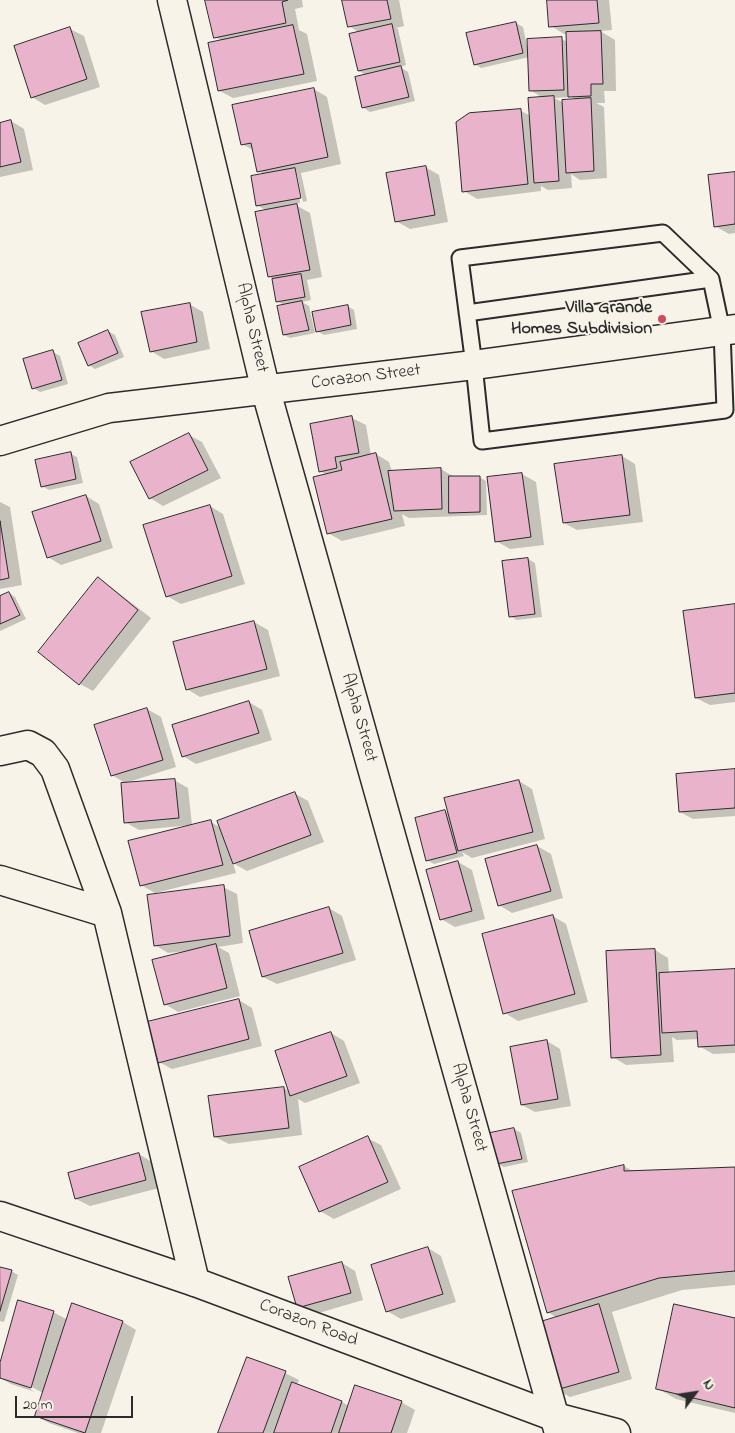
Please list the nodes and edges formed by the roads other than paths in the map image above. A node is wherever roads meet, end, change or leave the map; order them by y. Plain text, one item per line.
1 (172, 0) edge
2 (711, 279) junction
3 (467, 314) junction
4 (728, 330) edge
5 (474, 365) junction
6 (266, 390) junction
7 (0, 441) edge
8 (0, 751) edge
9 (0, 880) edge
10 (107, 913) junction
11 (0, 1216) edge
12 (195, 1282) junction
13 (557, 1425) edge
14 (616, 1433) edge

1 - 6 street, Alpha Street
2 - 3 lane
2 - 3 lane
2 - 4 lane
3 - 5 lane
4 - 5 street, Corazon Street
4 - 5 lane
5 - 6 street, Corazon Street
6 - 7 street, Corazon Street
6 - 13 street, Alpha Street
8 - 10 street
9 - 10 street
10 - 12 street
11 - 12 street, Corazon Road
12 - 13 street, Corazon Road
13 - 14 street, Corazon Road

